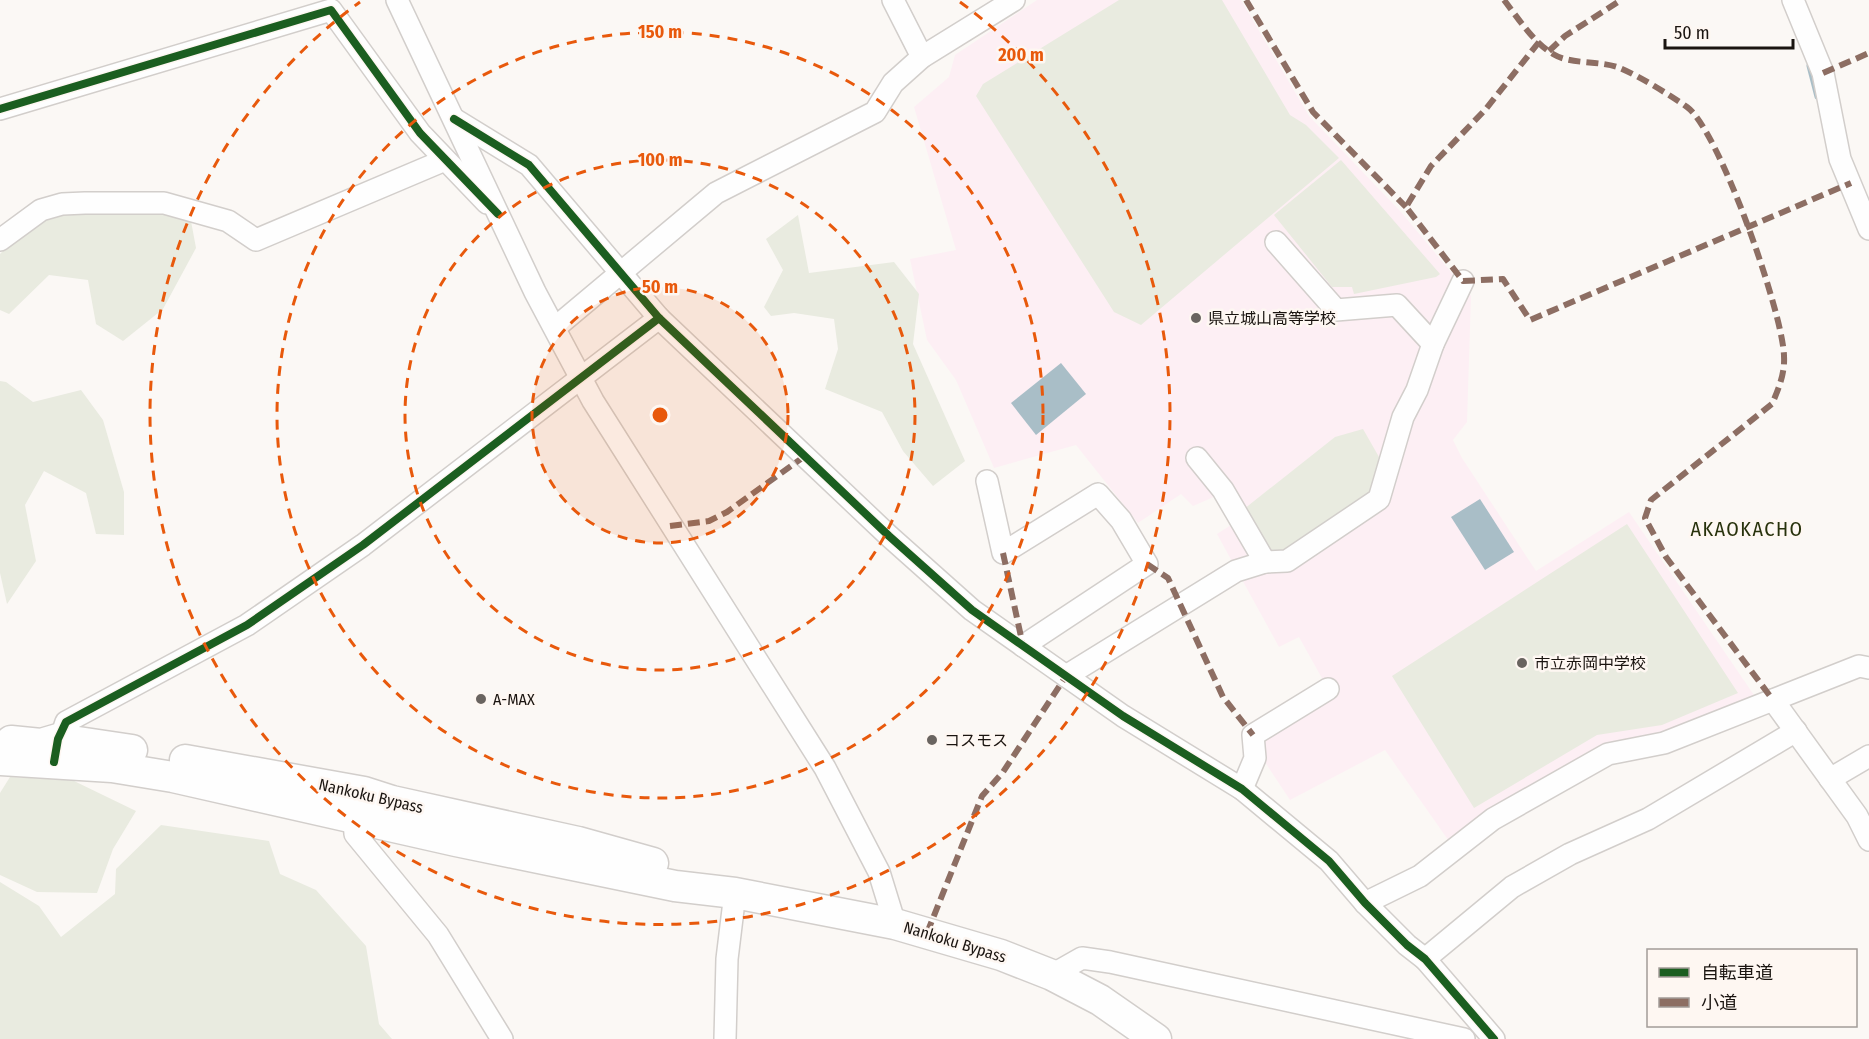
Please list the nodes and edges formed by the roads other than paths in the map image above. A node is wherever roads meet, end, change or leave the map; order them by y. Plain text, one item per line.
1 (397, 0) edge
2 (893, 0) edge
3 (1014, 0) edge
4 (1793, 0) edge
5 (922, 57) junction
6 (0, 109) edge
7 (454, 119) junction
8 (445, 160) junction
9 (498, 214) junction
10 (1869, 229) edge
11 (0, 240) edge
12 (1276, 242) dead end
13 (620, 273) junction
14 (1463, 280) dead end
15 (658, 318) junction
16 (556, 327) junction
17 (1433, 344) junction
18 (579, 376) junction
19 (1197, 458) dead end
20 (987, 481) dead end
21 (1265, 562) junction
22 (1023, 646) junction
23 (1869, 668) edge
24 (1066, 676) junction
25 (1328, 689) dead end
26 (1773, 700) junction
27 (1796, 731) junction
28 (0, 741) edge
29 (56, 750) junction
30 (1869, 756) edge
31 (0, 760) edge
32 (1830, 779) junction
33 (1242, 789) junction
34 (359, 805) junction
35 (1869, 840) edge
36 (735, 893) junction
37 (1365, 903) junction
38 (895, 924) junction
39 (1425, 959) junction
40 (1052, 975) junction
41 (502, 1039) edge
42 (726, 1039) edge
43 (1156, 1039) edge
44 (1464, 1039) edge
45 (1494, 1039) edge

1 - 7 street
2 - 5 street
3 - 5 street
4 - 10 street
5 - 13 street
6 - 8 street
7 - 9 street
7 - 13 street
8 - 9 street
8 - 11 street
9 - 16 street
12 - 17 street
13 - 15 street
13 - 16 street
14 - 17 street
15 - 18 street
15 - 22 street
16 - 18 street
17 - 21 street
18 - 29 street
18 - 38 street
19 - 21 street
20 - 22 street
21 - 24 street
22 - 24 street
23 - 26 street
24 - 33 street
25 - 33 street
26 - 27 street
26 - 37 street
27 - 32 street
27 - 39 street
28 - 29 highway, Nankoku Bypass
29 - 31 highway, Nankoku Bypass
29 - 34 highway, Nankoku Bypass
30 - 32 street
32 - 35 street
33 - 37 street
34 - 36 highway, Nankoku Bypass
34 - 41 street
36 - 38 highway, Nankoku Bypass
36 - 42 street
37 - 39 street
38 - 40 highway, Nankoku Bypass
39 - 45 street
40 - 43 highway, Nankoku Bypass
40 - 44 street

